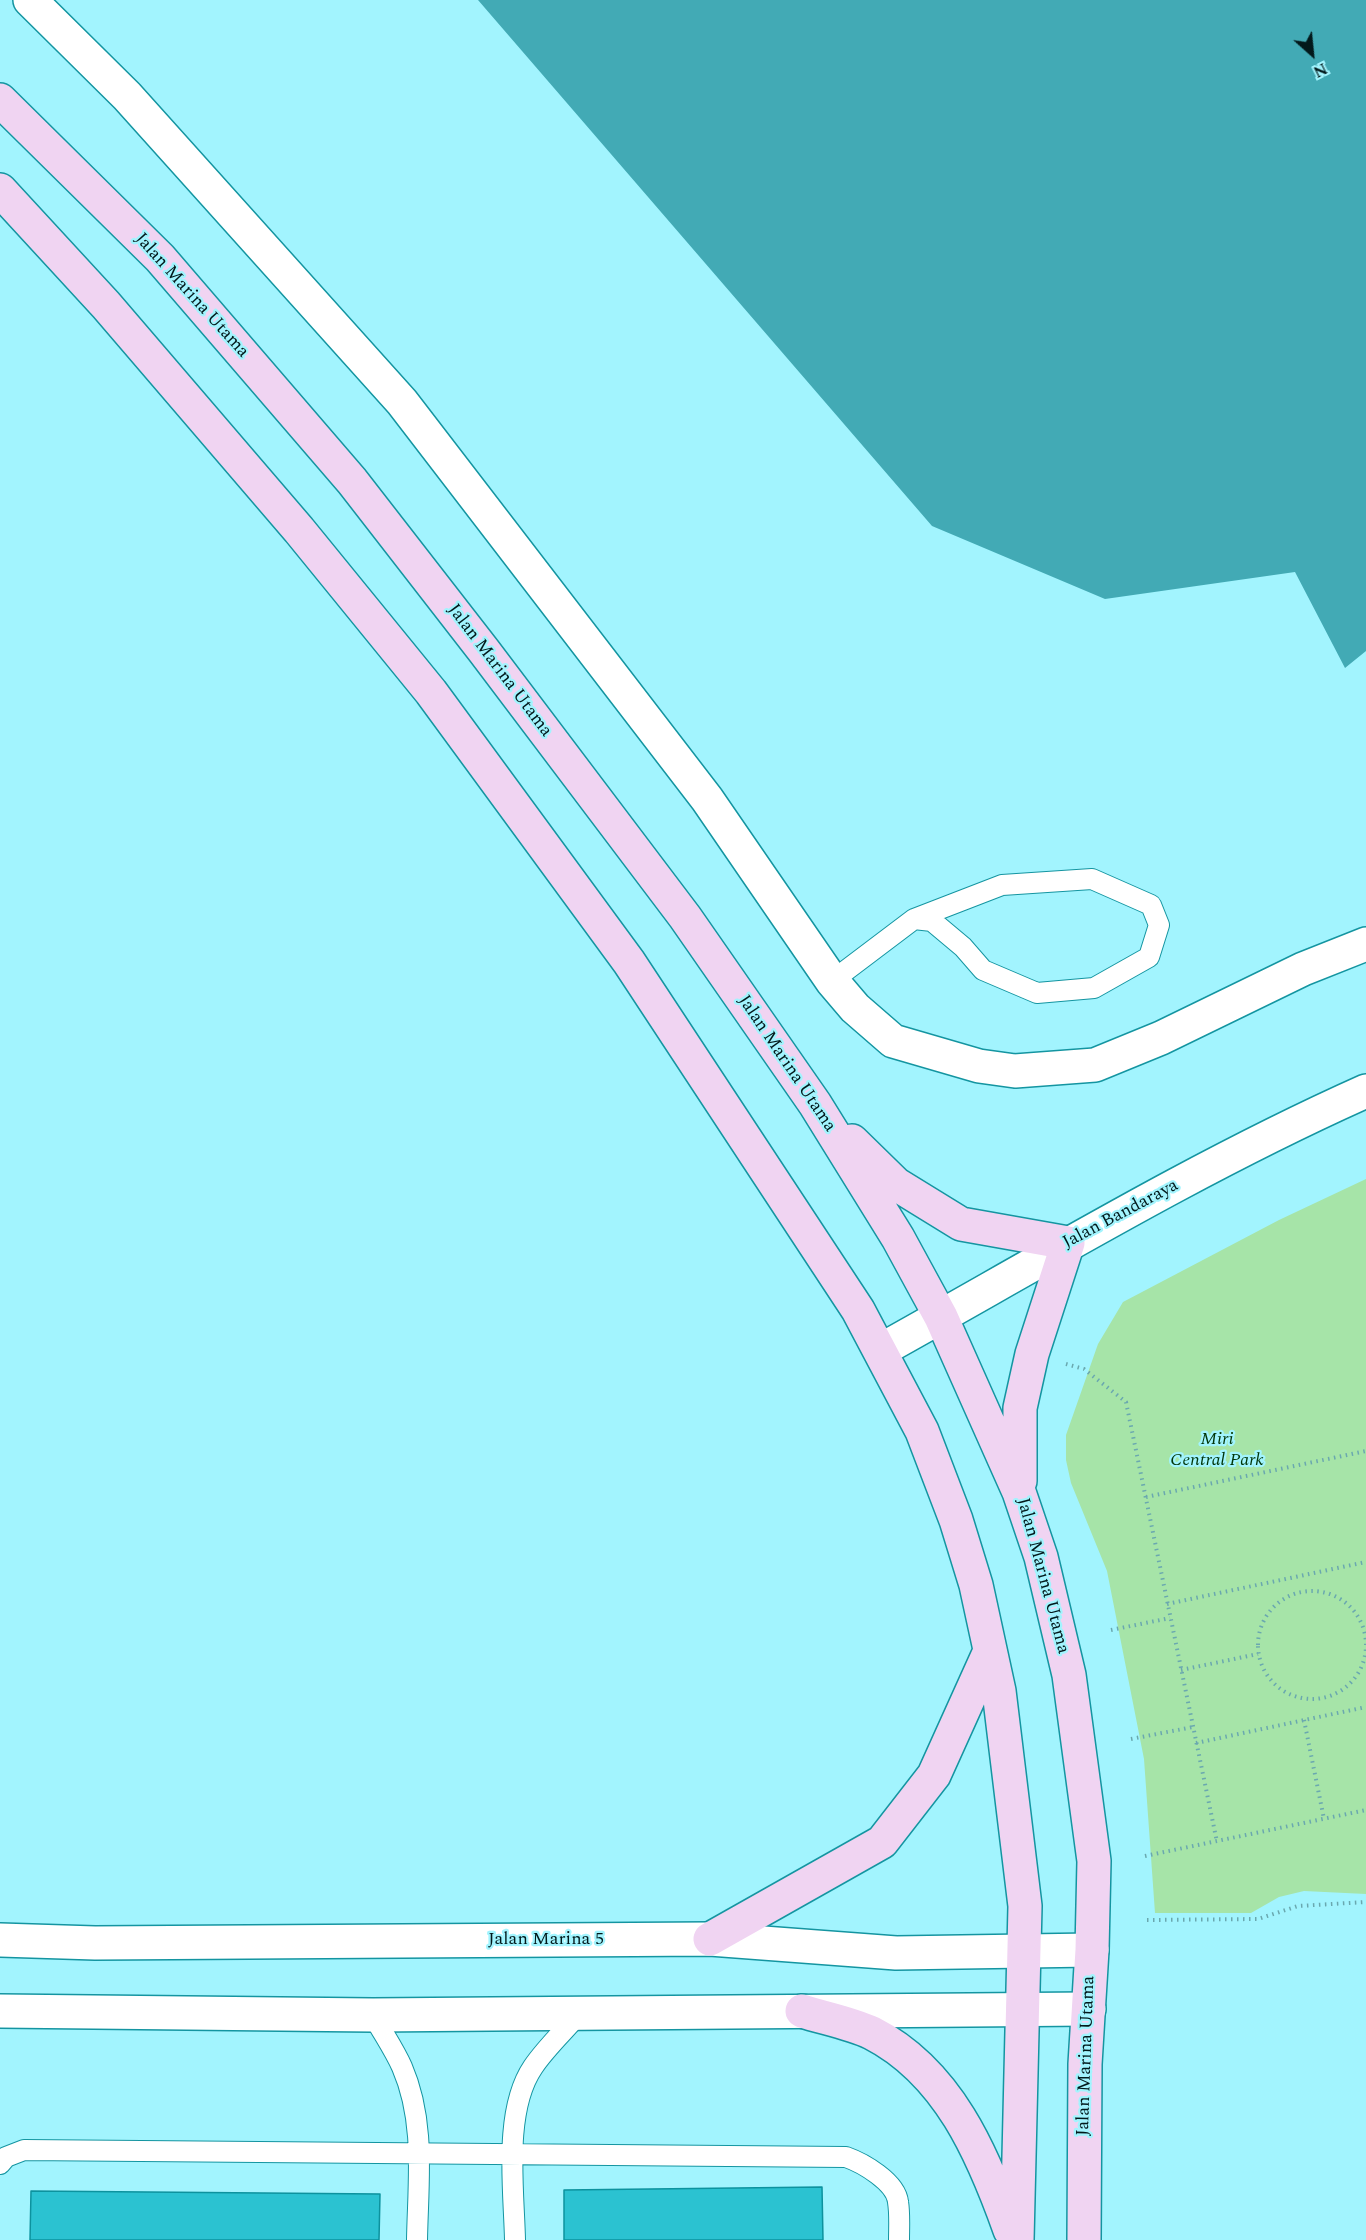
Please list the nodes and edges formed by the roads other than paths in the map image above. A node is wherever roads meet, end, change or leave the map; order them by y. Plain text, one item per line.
1 (30, 0) edge
2 (0, 100) edge
3 (0, 190) edge
4 (914, 919) junction
5 (1366, 944) edge
6 (832, 981) junction
7 (1366, 1091) edge
8 (815, 1104) junction
9 (1068, 1243) junction
10 (941, 1317) junction
11 (881, 1350) junction
12 (1019, 1492) junction
13 (990, 1651) junction
14 (710, 1939) junction
15 (0, 1940) edge
16 (1092, 1950) junction
17 (1023, 1951) junction
18 (1021, 2010) junction
19 (1089, 2010) junction
20 (0, 2011) edge
21 (802, 2011) junction
22 (373, 2015) junction
23 (578, 2015) junction
24 (420, 2155) junction
25 (513, 2155) junction
26 (0, 2164) edge
27 (417, 2240) edge
28 (515, 2240) edge
29 (899, 2240) edge
30 (1016, 2240) edge
31 (1084, 2240) edge

1 - 6 street
2 - 8 main road, Jalan Marina Utama
3 - 11 main road
4 - 4 lane
4 - 6 lane
5 - 6 street
7 - 9 street, Jalan Bandaraya
8 - 9 main road
8 - 10 main road, Jalan Marina Utama
9 - 10 street, Jalan Bandaraya
9 - 12 main road
10 - 11 street, Jalan Bandaraya
10 - 12 main road, Jalan Marina Utama
11 - 13 main road
12 - 16 main road, Jalan Marina Utama
13 - 14 main road
13 - 17 main road
14 - 15 street, Jalan Marina 5
14 - 17 street, Jalan Marina 5
16 - 17 street, Jalan Marina 5
16 - 19 main road, Jalan Marina Utama
17 - 18 main road
18 - 19 street
18 - 21 street
18 - 30 main road
19 - 31 main road, Jalan Marina Utama
20 - 22 street
21 - 23 street
21 - 30 main road
22 - 23 street
22 - 24 lane
23 - 25 lane
24 - 25 lane
24 - 26 lane
24 - 27 lane
25 - 28 lane
25 - 29 lane

